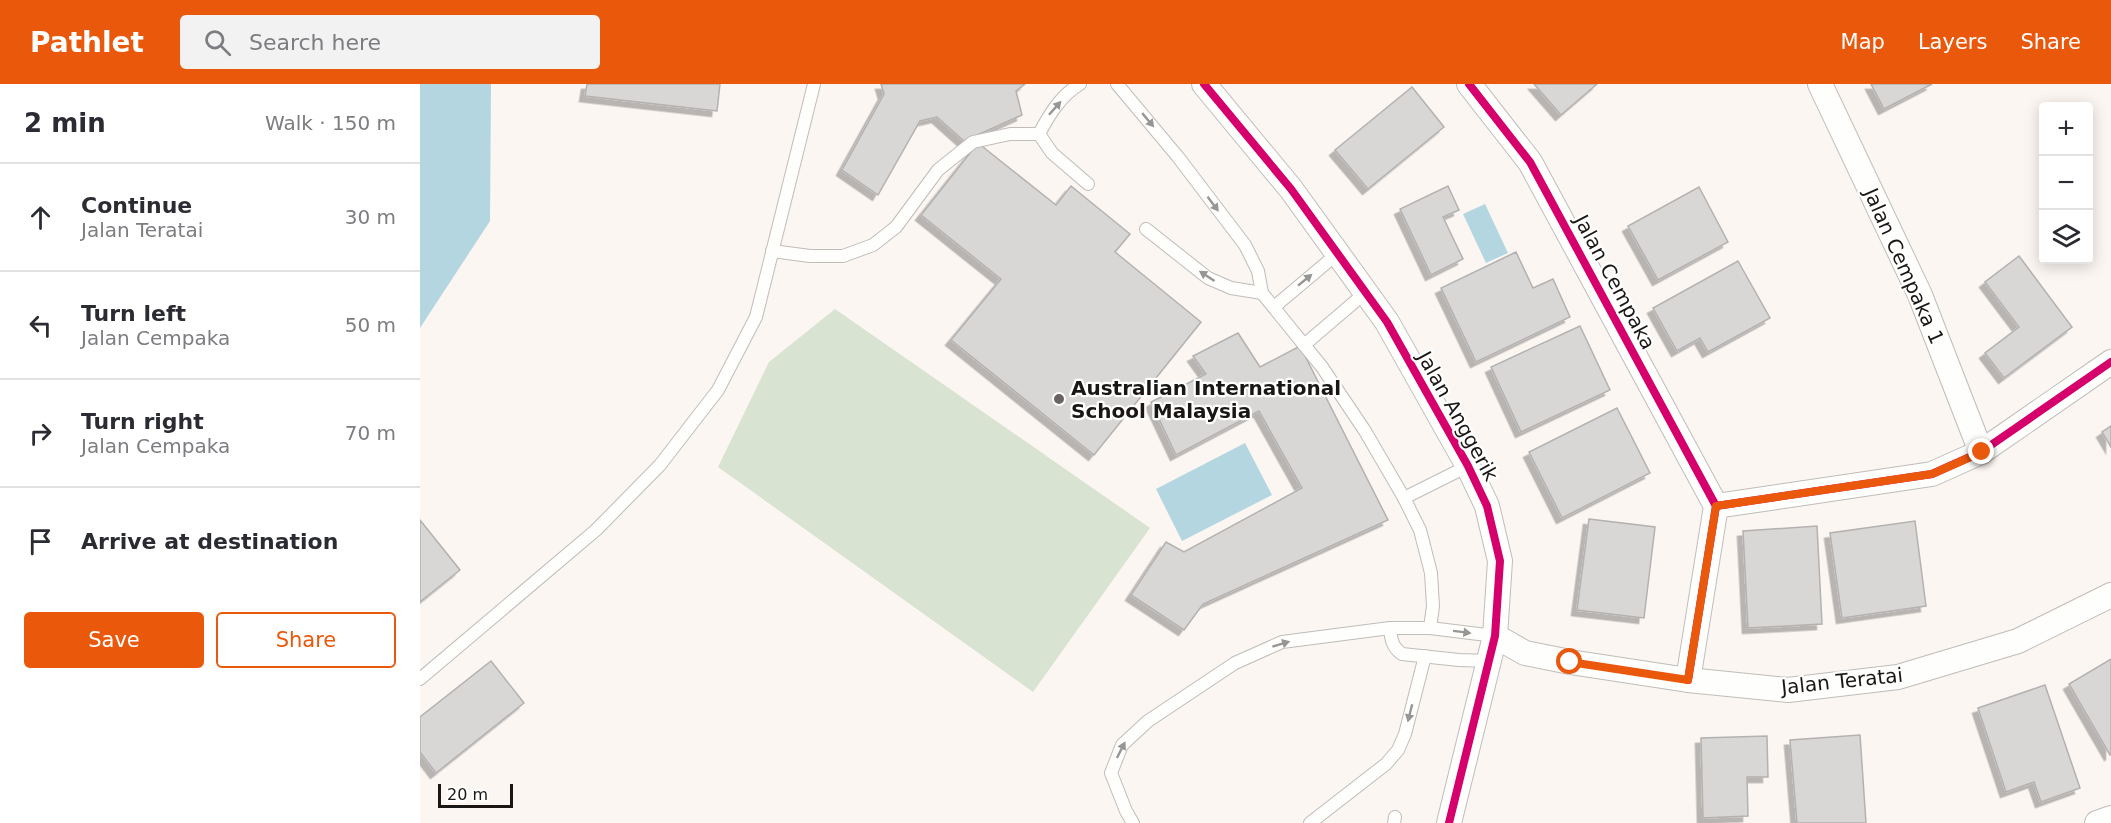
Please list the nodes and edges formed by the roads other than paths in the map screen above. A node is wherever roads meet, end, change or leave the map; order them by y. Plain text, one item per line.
1 (814, 84) edge
2 (1080, 84) edge
3 (1117, 84) edge
4 (1204, 84) edge
5 (1469, 84) edge
6 (1820, 84) edge
7 (1039, 134) junction
8 (1088, 184) dead end
9 (1146, 229) dead end
10 (772, 251) junction
11 (1337, 254) junction
12 (1262, 293) junction
13 (1365, 293) junction
14 (1274, 307) junction
15 (1304, 345) junction
16 (2111, 362) edge
17 (1982, 452) junction
18 (1468, 466) junction
19 (1404, 498) junction
20 (1716, 506) junction
21 (2111, 595) edge
22 (1390, 628) junction
23 (1430, 628) junction
24 (1495, 636) junction
25 (1525, 653) junction
26 (1425, 657) junction
27 (1490, 661) junction
28 (420, 679) edge
29 (1688, 680) junction
30 (2111, 819) edge
31 (1133, 823) edge
32 (1310, 823) edge
33 (1449, 823) edge
34 (2097, 823) edge

1 - 10 lane
7 -> 2 lane
3 -> 12 lane
4 - 11 street, Jalan Anggerik
5 - 20 street, Jalan Cempaka
6 - 17 street, Jalan Cempaka 1
7 - 8 lane
7 - 10 lane
12 -> 9 lane
10 - 28 lane
11 - 13 street, Jalan Anggerik
14 -> 11 lane
12 - 14 lane
13 - 15 lane
13 - 18 street, Jalan Anggerik
14 - 15 lane
15 - 19 lane
16 - 17 street
17 - 20 street
18 - 19 lane
18 - 24 street, Jalan Anggerik
19 - 23 lane
20 - 29 street
21 - 29 street, Jalan Teratai
22 - 23 lane
22 - 26 lane
31 -> 22 lane
23 -> 24 lane
24 - 25 street, Jalan Teratai
24 - 27 street, Jalan Anggerik
25 - 27 street, Jalan Teratai
25 - 29 street, Jalan Teratai
26 - 27 lane
26 -> 32 lane
27 - 33 street, Jalan Anggerik
30 - 34 street

